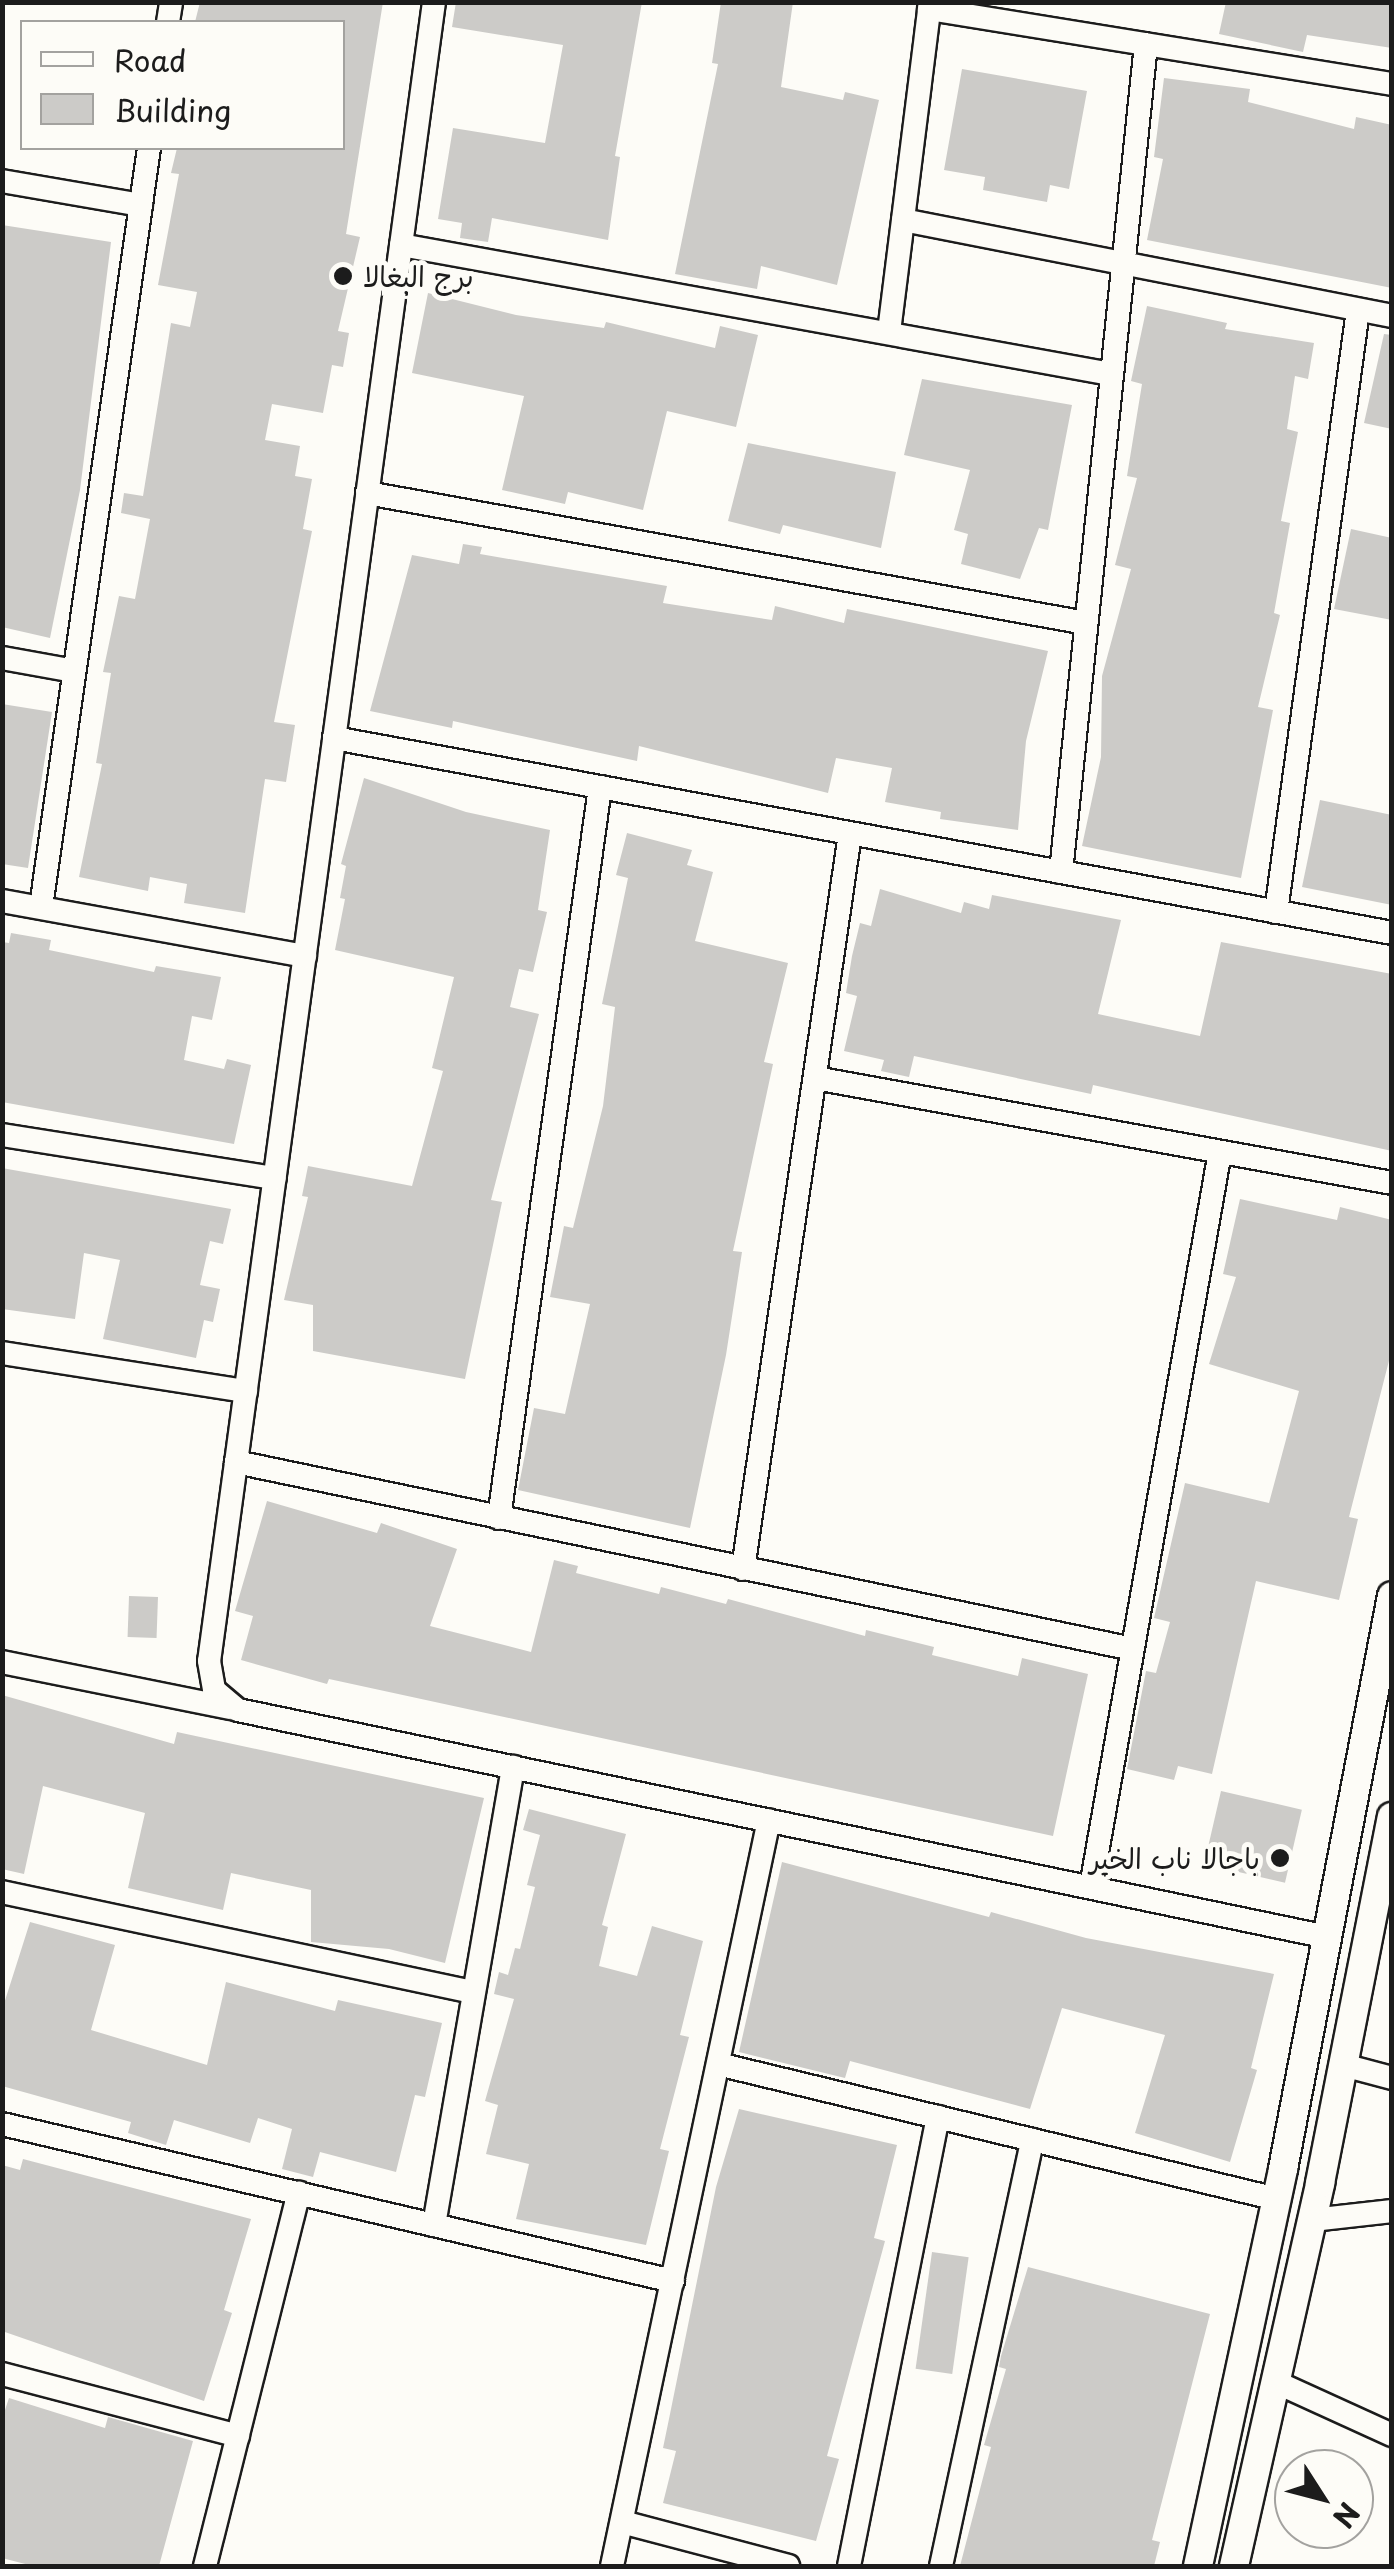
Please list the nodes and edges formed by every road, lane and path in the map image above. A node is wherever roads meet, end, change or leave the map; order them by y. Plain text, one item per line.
1 (434, 2) edge
2 (929, 6) edge
3 (1146, 44) junction
4 (1392, 84) edge
5 (150, 150) edge
6 (2, 181) edge
7 (141, 205) junction
8 (903, 220) junction
9 (401, 245) junction
10 (1122, 263) junction
11 (1358, 310) junction
12 (1392, 316) edge
13 (890, 332) junction
14 (1111, 374) junction
15 (367, 493) junction
16 (1086, 622) junction
17 (2, 658) edge
18 (74, 671) junction
19 (334, 738) junction
20 (600, 788) junction
21 (850, 834) junction
22 (1061, 872) junction
23 (2, 901) edge
24 (41, 907) junction
25 (1276, 912) junction
26 (1392, 933) edge
27 (305, 956) junction
28 (815, 1078) junction
29 (2, 1135) edge
30 (1220, 1152) junction
31 (275, 1178) junction
32 (1392, 1183) edge
33 (2, 1353) edge
34 (246, 1391) junction
35 (236, 1462) junction
36 (499, 1518) junction
37 (742, 1569) junction
38 (1392, 1596) edge
39 (1134, 1649) junction
40 (2, 1662) edge
41 (238, 1710) junction
42 (513, 1767) junction
43 (1392, 1817) edge
44 (769, 1820) junction
45 (1091, 1888) junction
46 (2, 1892) edge
47 (1327, 1936) junction
48 (474, 1992) junction
49 (718, 2064) junction
50 (1343, 2065) junction
51 (1392, 2078) edge
52 (938, 2117) junction
53 (2, 2124) edge
54 (1032, 2140) junction
55 (299, 2194) junction
56 (1277, 2199) junction
57 (1392, 2212) edge
58 (1312, 2220) junction
59 (434, 2225) junction
60 (673, 2281) junction
61 (2, 2374) edge
62 (1278, 2383) junction
63 (1392, 2435) edge
64 (238, 2436) junction
65 (622, 2522) junction
66 (204, 2566) edge
67 (612, 2566) edge
68 (788, 2566) edge
69 (849, 2566) edge
70 (941, 2566) edge
71 (1198, 2566) edge
72 (1234, 2566) edge

1 - 9 street
2 - 3 street
2 - 8 street
3 - 4 street
3 - 10 street
5 - 7 street
6 - 7 street
7 - 18 street
8 - 10 street
8 - 13 street
9 - 13 street
9 - 15 street
10 - 11 street
10 - 14 street
11 - 12 street
11 - 25 street
13 - 14 street
14 - 16 street
15 - 16 street
15 - 19 street
16 - 22 street
17 - 18 street
18 - 24 street
19 - 20 street
19 - 27 street
20 - 21 street
20 - 36 street
21 - 22 street
21 - 28 street
22 - 25 street
23 - 24 street
24 - 27 street
25 - 26 street
27 - 31 street
28 - 30 street
28 - 37 street
29 - 31 street
30 - 32 street
30 - 39 street
31 - 34 street
33 - 34 street
34 - 35 street
35 - 36 street
35 - 41 street
36 - 37 street
37 - 39 street
38 - 47 main road
39 - 45 street
40 - 41 street
41 - 42 street
42 - 44 street
42 - 48 street
43 - 50 main road
44 - 45 street
44 - 49 street
45 - 47 street
46 - 48 street
47 - 56 main road
48 - 59 street
49 - 52 street
49 - 60 street
50 - 51 street
50 - 58 main road
52 - 54 street
52 - 69 street
53 - 55 street
54 - 56 street
54 - 70 street
55 - 59 street
55 - 64 street
56 - 71 main road
57 - 58 street
58 - 62 main road
59 - 60 street
60 - 65 street
61 - 64 street
62 - 63 street
62 - 72 main road
64 - 66 street
65 - 67 street
65 - 68 street

